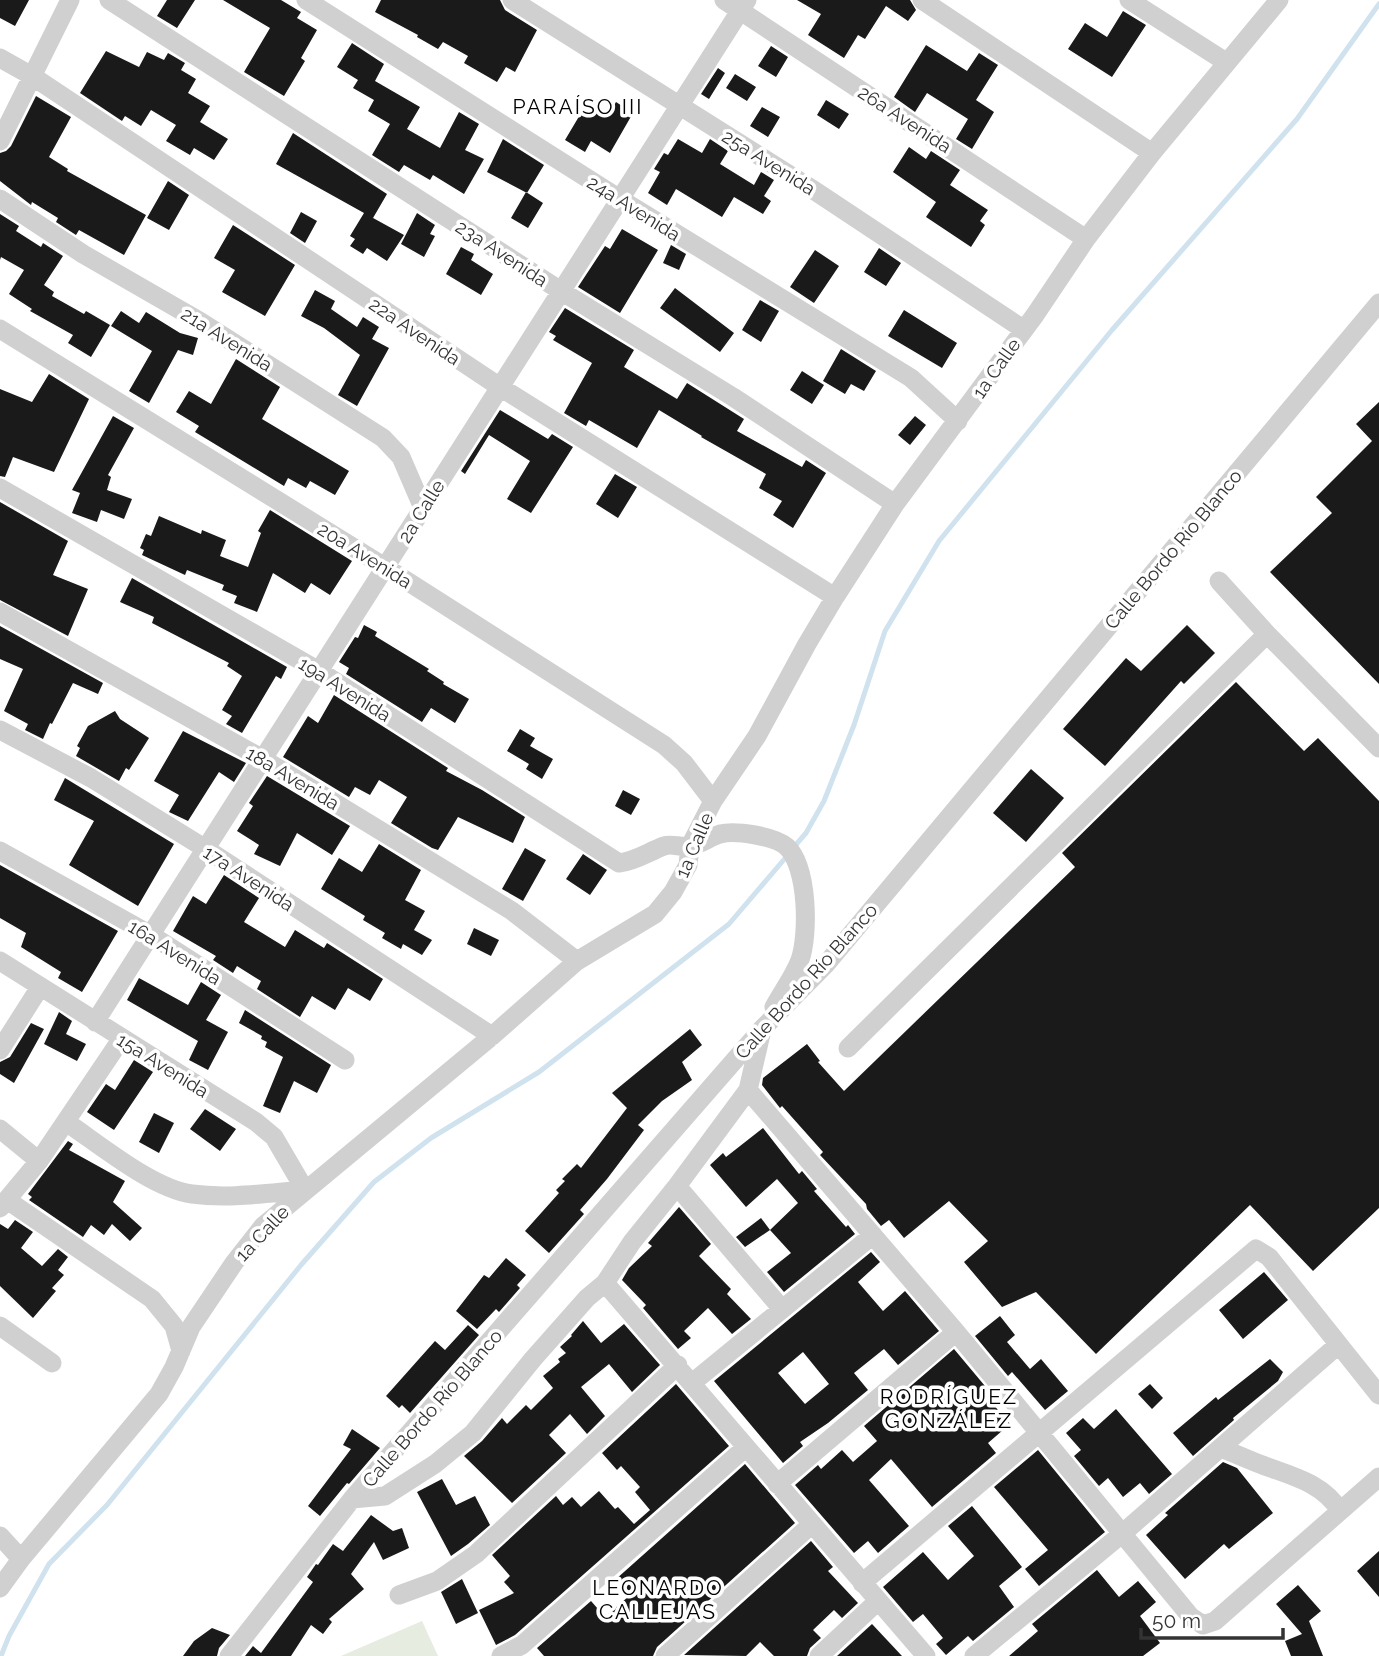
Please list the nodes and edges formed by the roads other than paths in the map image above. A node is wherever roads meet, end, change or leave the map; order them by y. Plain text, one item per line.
1 (109, 0) edge
2 (306, 0) edge
3 (512, 0) edge
4 (922, 0) edge
5 (1129, 0) edge
6 (1279, 0) edge
7 (65, 2) edge
8 (737, 4) edge
9 (0, 58) edge
10 (1226, 62) junction
11 (32, 76) junction
12 (679, 106) junction
13 (0, 141) edge
14 (1152, 153) junction
15 (0, 199) edge
16 (620, 199) junction
17 (1086, 239) junction
18 (561, 291) junction
19 (1379, 303) edge
20 (0, 329) edge
21 (1023, 329) junction
22 (500, 387) junction
23 (958, 421) junction
24 (0, 488) edge
25 (895, 505) junction
26 (423, 508) junction
27 (386, 567) junction
28 (1219, 581) dead end
29 (835, 597) junction
30 (0, 611) edge
31 (1266, 635) junction
32 (319, 671) junction
33 (0, 730) edge
34 (1379, 748) edge
35 (263, 759) junction
36 (713, 802) junction
37 (690, 846) junction
38 (206, 849) junction
39 (0, 851) edge
40 (151, 935) junction
41 (0, 961) edge
42 (577, 961) junction
43 (40, 987) junction
44 (95, 1023) junction
45 (761, 1030) junction
46 (492, 1036) junction
47 (122, 1038) junction
48 (848, 1048) dead end
49 (0, 1050) edge
50 (345, 1060) dead end
51 (748, 1090) junction
52 (66, 1122) junction
53 (0, 1129) edge
54 (38, 1161) junction
55 (677, 1186) junction
56 (305, 1190) junction
57 (4, 1204) edge
58 (873, 1235) junction
59 (605, 1283) junction
60 (782, 1309) junction
61 (0, 1326) edge
62 (956, 1332) junction
63 (1338, 1345) junction
64 (181, 1351) junction
65 (52, 1363) dead end
66 (678, 1365) junction
67 (692, 1383) junction
68 (1379, 1395) edge
69 (1040, 1432) junction
70 (745, 1448) junction
71 (1221, 1448) junction
72 (1379, 1477) edge
73 (777, 1484) junction
74 (352, 1499) junction
75 (1340, 1511) junction
76 (812, 1524) junction
77 (1123, 1533) junction
78 (0, 1536) edge
79 (20, 1559) junction
80 (862, 1583) junction
81 (0, 1588) edge
82 (399, 1595) dead end
83 (878, 1601) junction
84 (229, 1656) edge
85 (501, 1656) edge
86 (665, 1656) edge
87 (819, 1656) edge
88 (926, 1656) edge
89 (974, 1656) edge

1 - 18 street, 23a Avenida
2 - 16 street, 24a Avenida
3 - 12 street, 25a Avenida
4 - 14 street
5 - 10 street
6 - 10 street, 1a Calle
7 - 11 street
8 - 12 street, 2a Calle
8 - 17 street, 26a Avenida
9 - 11 street, 22a Avenida
10 - 14 street, 1a Calle
11 - 13 street
11 - 22 street, 22a Avenida
12 - 16 street, 2a Calle
12 - 21 street, 25a Avenida
14 - 17 street, 1a Calle
15 - 26 street, 21a Avenida
16 - 18 street, 2a Calle
16 - 23 street, 24a Avenida
17 - 21 street, 1a Calle
18 - 22 street, 2a Calle
18 - 25 street, 23a Avenida
19 - 45 street, Calle Bordo Río Blanco
20 - 27 street, 20a Avenida
21 - 23 street, 1a Calle
22 - 26 street, 2a Calle
22 - 29 street, 22a Avenida
23 - 25 street, 1a Calle
24 - 32 street, 19a Avenida
25 - 29 street, 1a Calle
26 - 27 street, 2a Calle
27 - 32 street, 2a Calle
27 - 36 street, 20a Avenida
28 - 31 street
29 - 36 street, 1a Calle
30 - 35 street, 18a Avenida
31 - 34 street
31 - 48 street
32 - 35 street, 2a Calle
32 - 37 street, 19a Avenida
33 - 38 street, 17a Avenida
35 - 38 street, 2a Calle
35 - 42 street, 18a Avenida
36 - 37 street, 1a Calle
37 - 42 street, 1a Calle
37 - 45 street
38 - 40 street, 2a Calle
38 - 46 street, 17a Avenida
39 - 40 street, 16a Avenida
40 - 44 street, 2a Calle
40 - 50 street, 16a Avenida
41 - 43 street, 15a Avenida
42 - 46 street, 1a Calle
43 - 44 street, 15a Avenida
43 - 49 street
44 - 47 street, 15a Avenida
45 - 51 street
45 - 74 street, Calle Bordo Río Blanco
46 - 56 street, 1a Calle
47 - 52 street
47 - 56 street, 15a Avenida
51 - 55 street
51 - 58 street
52 - 54 street
52 - 56 street
53 - 54 street
54 - 57 street
55 - 59 street
55 - 60 street
56 - 64 street, 1a Calle
57 - 64 street
58 - 60 street
58 - 62 street
59 - 66 street
59 - 74 street
60 - 67 street
61 - 65 street
62 - 69 street
62 - 73 street
63 - 68 street
63 - 69 street
63 - 71 street
64 - 79 street, 1a Calle
66 - 67 street
66 - 82 street
67 - 70 street
69 - 77 street
69 - 80 street
70 - 73 street
70 - 85 street
71 - 75 street
71 - 77 street
72 - 75 street
73 - 76 street
74 - 84 street, Calle Bordo Río Blanco
75 - 77 street
76 - 80 street
76 - 86 street
77 - 89 street
78 - 79 street
79 - 81 street, 1a Calle
80 - 83 street
83 - 87 street
83 - 88 street

